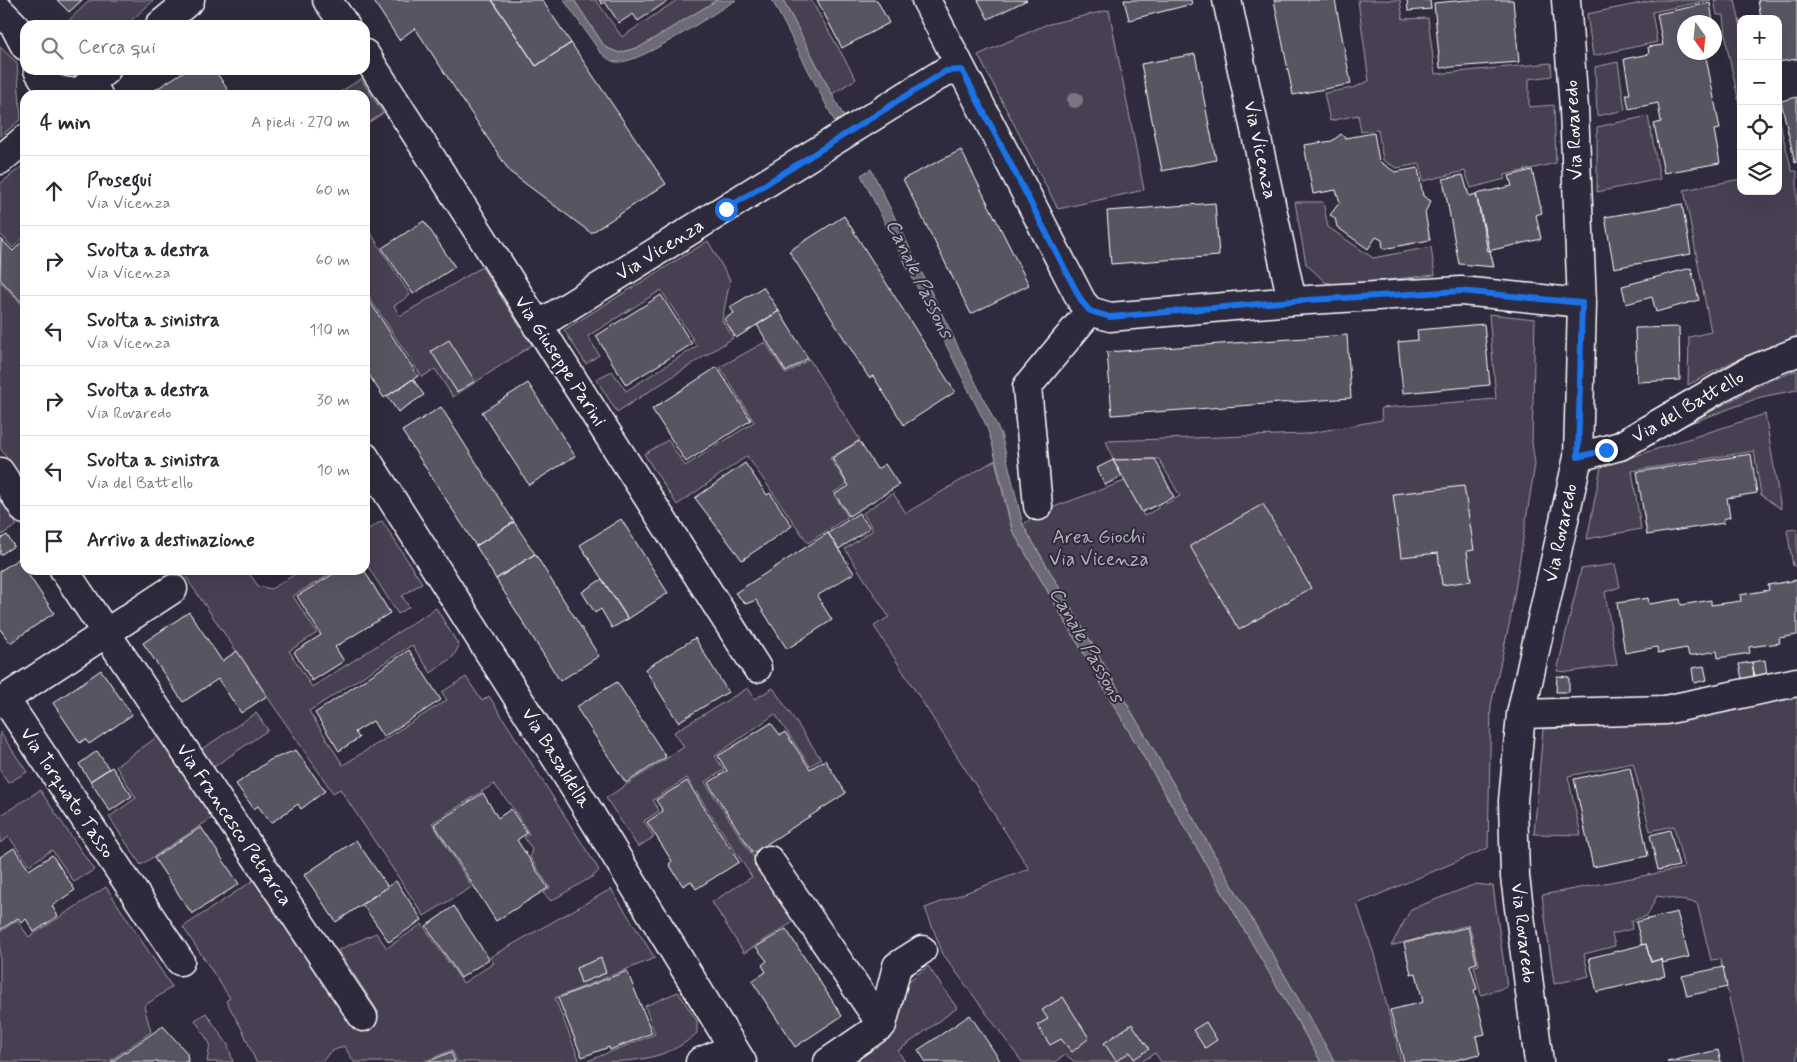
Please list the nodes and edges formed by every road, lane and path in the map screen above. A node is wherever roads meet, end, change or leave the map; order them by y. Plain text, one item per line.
1 (190, 0) edge
2 (327, 0) edge
3 (926, 0) edge
4 (1228, 0) edge
5 (1566, 0) edge
6 (166, 20) edge
7 (341, 20) edge
8 (370, 62) edge
9 (962, 70) junction
10 (42, 75) edge
11 (100, 75) edge
12 (83, 89) edge
13 (60, 90) edge
14 (20, 143) edge
15 (0, 160) edge
16 (1292, 301) junction
17 (1582, 303) junction
18 (1090, 311) junction
19 (538, 326) junction
20 (1797, 352) edge
21 (1578, 457) junction
22 (370, 465) edge
23 (0, 472) edge
24 (20, 502) edge
25 (1038, 506) dead end
26 (67, 575) edge
27 (173, 589) dead end
28 (105, 633) junction
29 (757, 668) dead end
30 (1797, 682) edge
31 (1521, 714) junction
32 (770, 860) dead end
33 (922, 950) dead end
34 (180, 961) dead end
35 (363, 1017) dead end
36 (882, 1025) junction
37 (737, 1053) edge
38 (700, 1062) edge
39 (828, 1062) edge
40 (1539, 1062) edge

1 - 6 street
2 - 7 street
3 - 9 street
4 - 16 street, Via Vicenza
5 - 17 street, Via Rovaredo
8 - 19 street, Via Giuseppe Parini
9 - 18 street
9 - 19 street, Via Vicenza
10 - 13 street
11 - 12 street
14 - 15 street
16 - 17 street
16 - 18 street
17 - 21 street, Via Rovaredo
18 - 25 street
19 - 29 street, Via Giuseppe Parini
20 - 21 street, Via del Battello
21 - 31 street, Via Rovaredo
22 - 37 street, Via Basaldella
23 - 24 street
26 - 28 street, Via Francesco Petrarca
27 - 28 street
28 - 34 street, Via Torquato Tasso
28 - 35 street, Via Francesco Petrarca
30 - 31 street
31 - 40 street, Via Rovaredo
32 - 36 street
33 - 36 street
36 - 39 street
37 - 38 street

